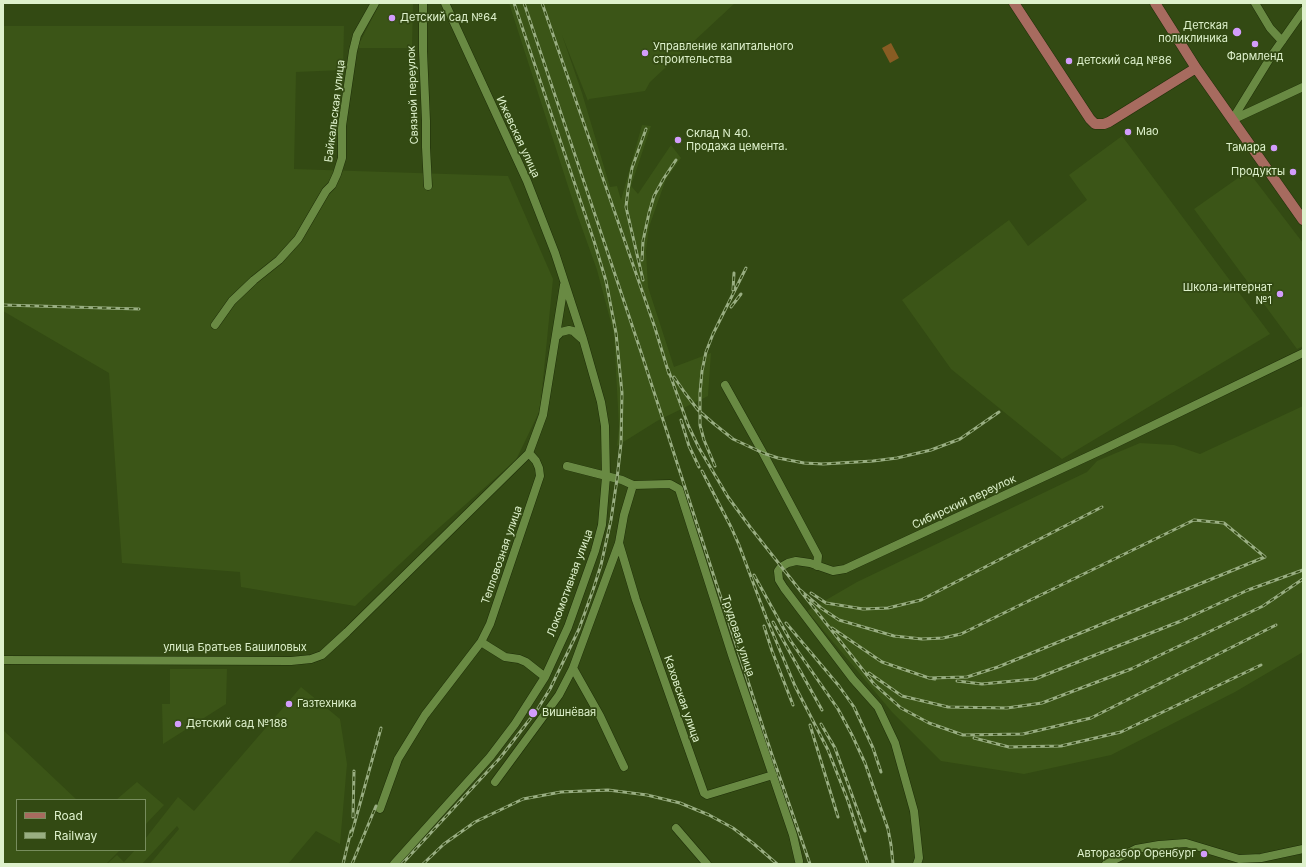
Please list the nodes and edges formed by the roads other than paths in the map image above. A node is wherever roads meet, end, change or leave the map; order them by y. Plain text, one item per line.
1 (375, 3) edge
2 (423, 3) edge
3 (445, 3) edge
4 (1014, 3) edge
5 (1155, 3) edge
6 (1255, 3) edge
7 (1303, 11) edge
8 (1282, 40) junction
9 (1196, 68) junction
10 (1303, 87) edge
11 (1232, 120) junction
12 (428, 186) dead end
13 (1303, 220) edge
14 (564, 284) junction
15 (215, 325) dead end
16 (556, 337) junction
17 (583, 339) junction
18 (1303, 353) edge
19 (725, 385) dead end
20 (529, 453) junction
21 (567, 466) dead end
22 (606, 477) junction
23 (633, 485) junction
24 (619, 543) junction
25 (817, 566) junction
26 (481, 642) junction
27 (3, 660) edge
28 (573, 668) junction
29 (545, 677) junction
30 (624, 767) dead end
31 (773, 775) junction
32 (496, 782) dead end
33 (380, 809) dead end
34 (676, 828) dead end
35 (1303, 849) edge
36 (799, 861) dead end
37 (919, 862) edge
38 (394, 864) edge
39 (707, 864) edge
40 (1106, 864) edge

1 - 15 street, Байкальская улица
2 - 12 street, Связной переулок
3 - 14 street, Ижевская улица
4 - 9 main road
5 - 9 main road
6 - 8 street
7 - 8 street
8 - 11 street
9 - 11 main road
10 - 11 street
11 - 13 main road
14 - 16 street
14 - 17 street, Локомотивная улица
16 - 17 street
16 - 20 street
17 - 22 street, Локомотивная улица
18 - 25 street, Сибирский переулок
19 - 25 street
20 - 26 street, Тепловозная улица
20 - 27 street, улица Братьев Башиловых
21 - 22 street, Трудовая улица
22 - 23 street, Трудовая улица
22 - 29 street, Локомотивная улица
23 - 24 street
23 - 31 street, Трудовая улица
24 - 28 street
24 - 31 street, Каховская улица
25 - 37 street, Сибирский переулок
26 - 29 street
26 - 33 street, Тепловозная улица
28 - 30 street
28 - 32 street
29 - 38 street, Локомотивная улица
31 - 36 street, Трудовая улица
34 - 39 street
35 - 40 street

